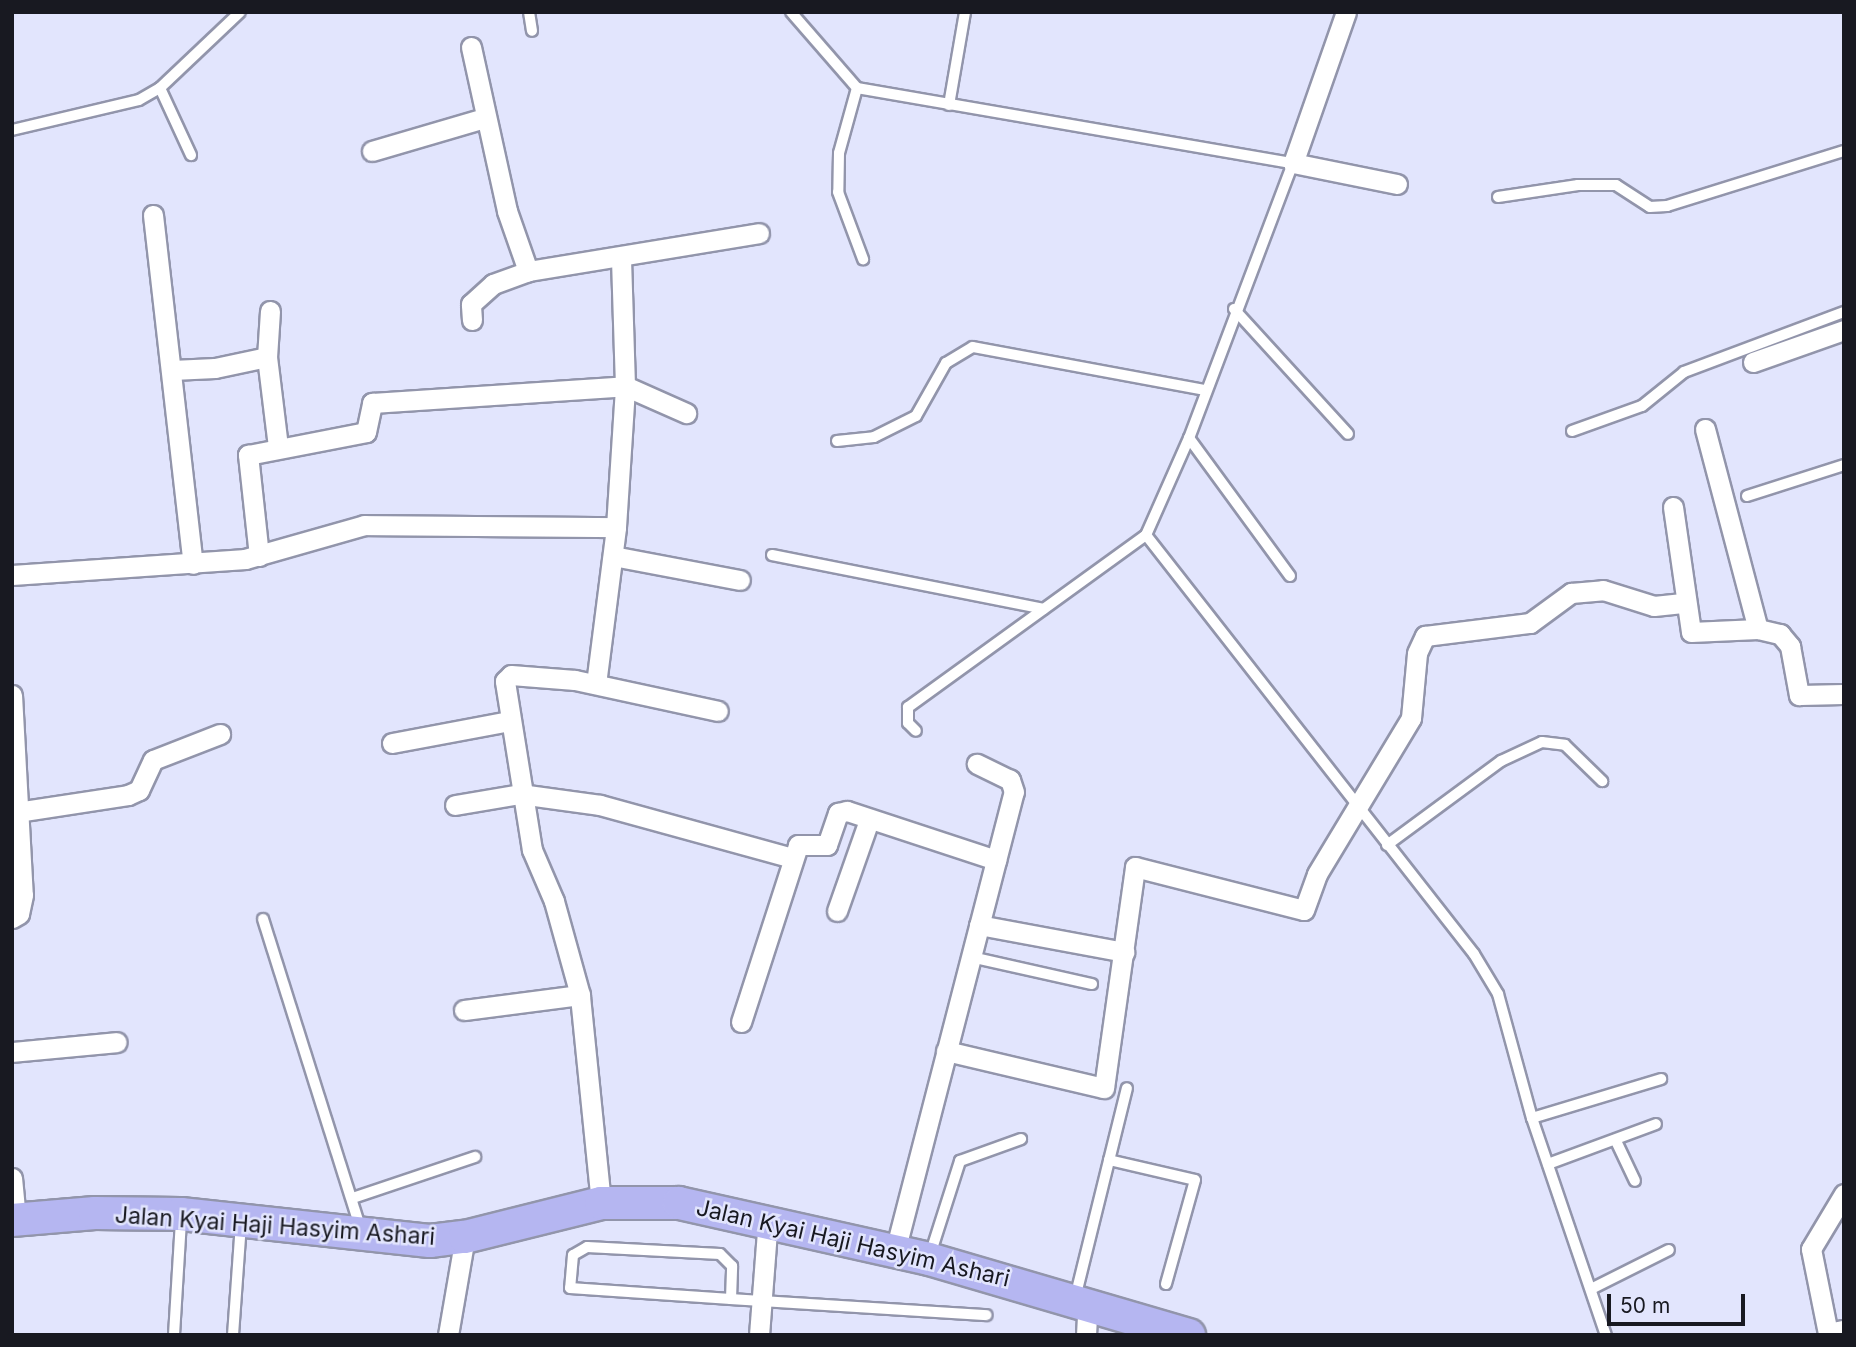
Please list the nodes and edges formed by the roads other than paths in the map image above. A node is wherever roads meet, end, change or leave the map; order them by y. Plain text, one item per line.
1 (240, 12) edge
2 (529, 12) edge
3 (791, 12) edge
4 (965, 12) edge
5 (1346, 12) edge
6 (532, 31) dead end
7 (471, 47) dead end
8 (160, 88) junction
9 (857, 88) junction
10 (949, 105) junction
11 (484, 118) junction
12 (12, 130) edge
13 (1844, 151) edge
14 (372, 152) dead end
15 (191, 155) dead end
16 (1293, 163) junction
17 (1397, 184) dead end
18 (1497, 197) dead end
19 (153, 215) dead end
20 (759, 233) dead end
21 (621, 257) junction
22 (863, 260) dead end
23 (528, 271) junction
24 (1234, 309) junction
25 (270, 311) dead end
26 (1844, 312) edge
27 (472, 320) dead end
28 (1844, 330) edge
29 (267, 357) junction
30 (1753, 362) dead end
31 (172, 370) junction
32 (625, 386) junction
33 (1206, 390) junction
34 (686, 413) dead end
35 (1572, 431) dead end
36 (1348, 434) dead end
37 (1707, 436) dead end
38 (1189, 438) junction
39 (837, 441) dead end
40 (278, 447) junction
41 (1844, 465) edge
42 (1746, 496) dead end
43 (1673, 506) dead end
44 (616, 527) junction
45 (1146, 535) junction
46 (772, 555) dead end
47 (259, 556) junction
48 (613, 556) junction
49 (193, 564) junction
50 (12, 575) edge
51 (1290, 576) dead end
52 (740, 580) dead end
53 (1685, 603) junction
54 (1044, 609) junction
55 (1758, 629) junction
56 (596, 684) junction
57 (1844, 694) edge
58 (12, 695) edge
59 (718, 711) dead end
60 (510, 721) junction
61 (916, 731) dead end
62 (219, 734) dead end
63 (392, 743) dead end
64 (977, 764) dead end
65 (1602, 781) dead end
66 (520, 794) junction
67 (455, 805) dead end
68 (1355, 806) junction
69 (17, 812) junction
70 (869, 820) junction
71 (1387, 845) junction
72 (792, 859) junction
73 (996, 860) junction
74 (837, 911) dead end
75 (12, 918) edge
76 (262, 919) dead end
77 (979, 925) junction
78 (1125, 952) junction
79 (971, 957) junction
80 (1092, 984) dead end
81 (580, 995) junction
82 (464, 1010) dead end
83 (741, 1022) dead end
84 (117, 1042) dead end
85 (946, 1051) junction
86 (12, 1052) edge
87 (1661, 1079) dead end
88 (1127, 1088) dead end
89 (1532, 1118) junction
90 (1656, 1124) dead end
91 (1021, 1139) dead end
92 (1616, 1141) junction
93 (475, 1157) dead end
94 (1108, 1160) junction
95 (1548, 1164) junction
96 (12, 1178) edge
97 (1635, 1181) dead end
98 (1844, 1194) edge
99 (353, 1198) junction
100 (601, 1203) junction
101 (181, 1214) junction
102 (14, 1219) edge
103 (768, 1219) junction
104 (241, 1220) junction
105 (363, 1236) junction
106 (465, 1237) junction
107 (1669, 1250) dead end
108 (895, 1251) junction
109 (929, 1259) junction
110 (1167, 1284) dead end
111 (1591, 1289) junction
112 (731, 1299) junction
113 (1081, 1299) junction
114 (762, 1301) junction
115 (987, 1315) dead end
116 (1844, 1329) edge
117 (174, 1335) edge
118 (233, 1335) edge
119 (448, 1335) edge
120 (759, 1335) edge
121 (1086, 1335) edge
122 (1189, 1335) edge
123 (1606, 1335) edge

1 - 8 lane
2 - 6 lane
3 - 9 lane
4 - 10 lane
5 - 16 street
7 - 11 street
8 - 12 lane
8 - 15 lane
9 - 10 lane
9 - 22 lane
10 - 16 lane
11 - 14 street
11 - 23 street
13 - 18 lane
16 - 17 street
16 - 24 lane
19 - 31 street
20 - 21 street
21 - 23 street
21 - 32 street
23 - 27 street
24 - 33 lane
24 - 36 lane
25 - 29 street
26 - 35 lane
28 - 30 street
29 - 31 street
29 - 40 street
31 - 49 street
32 - 34 street
32 - 40 street
32 - 44 street
33 - 38 lane
33 - 39 lane
37 - 55 street
38 - 45 lane
38 - 51 lane
40 - 47 street
41 - 42 lane
43 - 53 street
44 - 47 street
44 - 48 street
45 - 54 lane
45 - 68 lane
46 - 54 lane
47 - 49 street
48 - 52 street
48 - 56 street
49 - 50 street
53 - 55 street
53 - 68 street
54 - 61 lane
55 - 57 street
56 - 59 street
56 - 60 street
58 - 69 street
60 - 63 street
60 - 66 street
62 - 69 street
64 - 73 street
65 - 71 lane
66 - 67 street
66 - 72 street
66 - 81 street
68 - 71 lane
68 - 78 street
69 - 75 street
70 - 72 street
70 - 73 street
70 - 74 street
71 - 89 lane
72 - 83 street
73 - 77 street
76 - 99 lane
77 - 78 street
77 - 79 street
78 - 85 street
79 - 80 lane
79 - 85 street
81 - 82 street
81 - 100 street
84 - 86 street
85 - 108 street
87 - 89 lane
88 - 94 lane
89 - 95 lane
90 - 92 lane
91 - 109 lane
92 - 95 lane
92 - 97 lane
93 - 99 lane
94 - 110 lane
94 - 113 lane
95 - 111 lane
96 - 102 street
98 - 116 street
99 - 105 lane
100 - 103 main road, Jalan Kyai Haji Hasyim Ashari
100 - 106 main road, Jalan Kyai Haji Hasyim Ashari
101 - 102 main road, Jalan Kyai Haji Hasyim Ashari
101 - 104 main road, Jalan Kyai Haji Hasyim Ashari
101 - 117 lane
103 - 108 main road, Jalan Kyai Haji Hasyim Ashari
103 - 114 street
104 - 105 main road, Jalan Kyai Haji Hasyim Ashari
104 - 118 lane
105 - 106 main road, Jalan Kyai Haji Hasyim Ashari
106 - 119 street
107 - 111 lane
108 - 109 main road, Jalan Kyai Haji Hasyim Ashari
109 - 113 main road, Jalan Kyai Haji Hasyim Ashari
111 - 123 lane
112 - 112 lane
112 - 114 lane
113 - 121 street
113 - 122 main road, Jalan Kyai Haji Hasyim Ashari
114 - 115 lane
114 - 120 street

